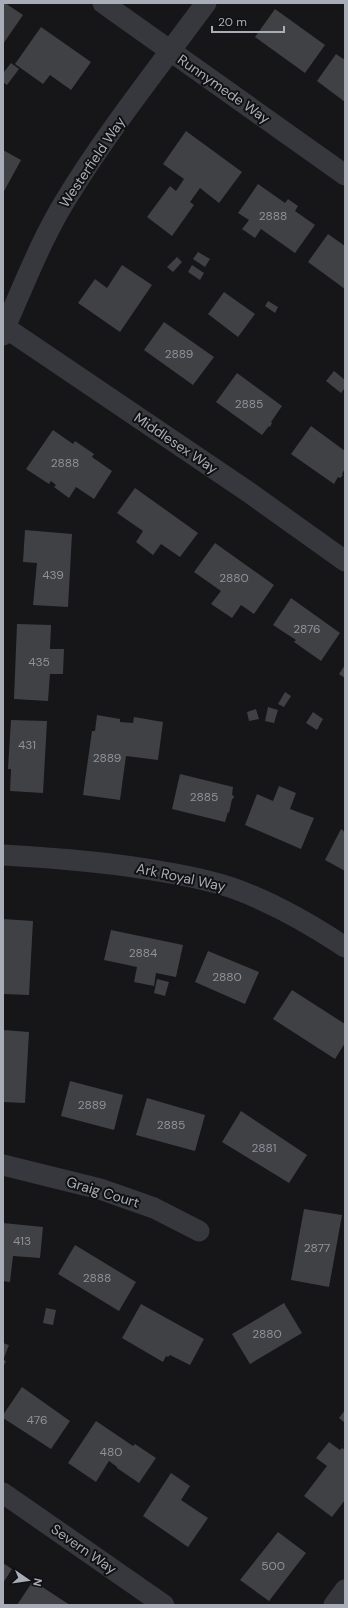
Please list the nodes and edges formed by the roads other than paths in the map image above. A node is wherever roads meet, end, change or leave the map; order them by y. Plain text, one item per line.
1 (103, 3) edge
2 (206, 3) edge
3 (170, 51) junction
4 (345, 175) edge
5 (4, 329) edge
6 (345, 562) edge
7 (3, 855) edge
8 (345, 947) edge
9 (3, 1165) edge
10 (199, 1231) dead end
11 (3, 1493) edge
12 (345, 1590) edge
13 (164, 1605) edge
14 (334, 1605) edge

1 - 3 street, Runnymede Way
2 - 3 street, Westerfield Way
3 - 4 street, Runnymede Way
3 - 5 street, Westerfield Way
5 - 6 street, Middlesex Way
7 - 8 street, Ark Royal Way
9 - 10 street, Graig Court
11 - 13 street, Severn Way
12 - 14 street

